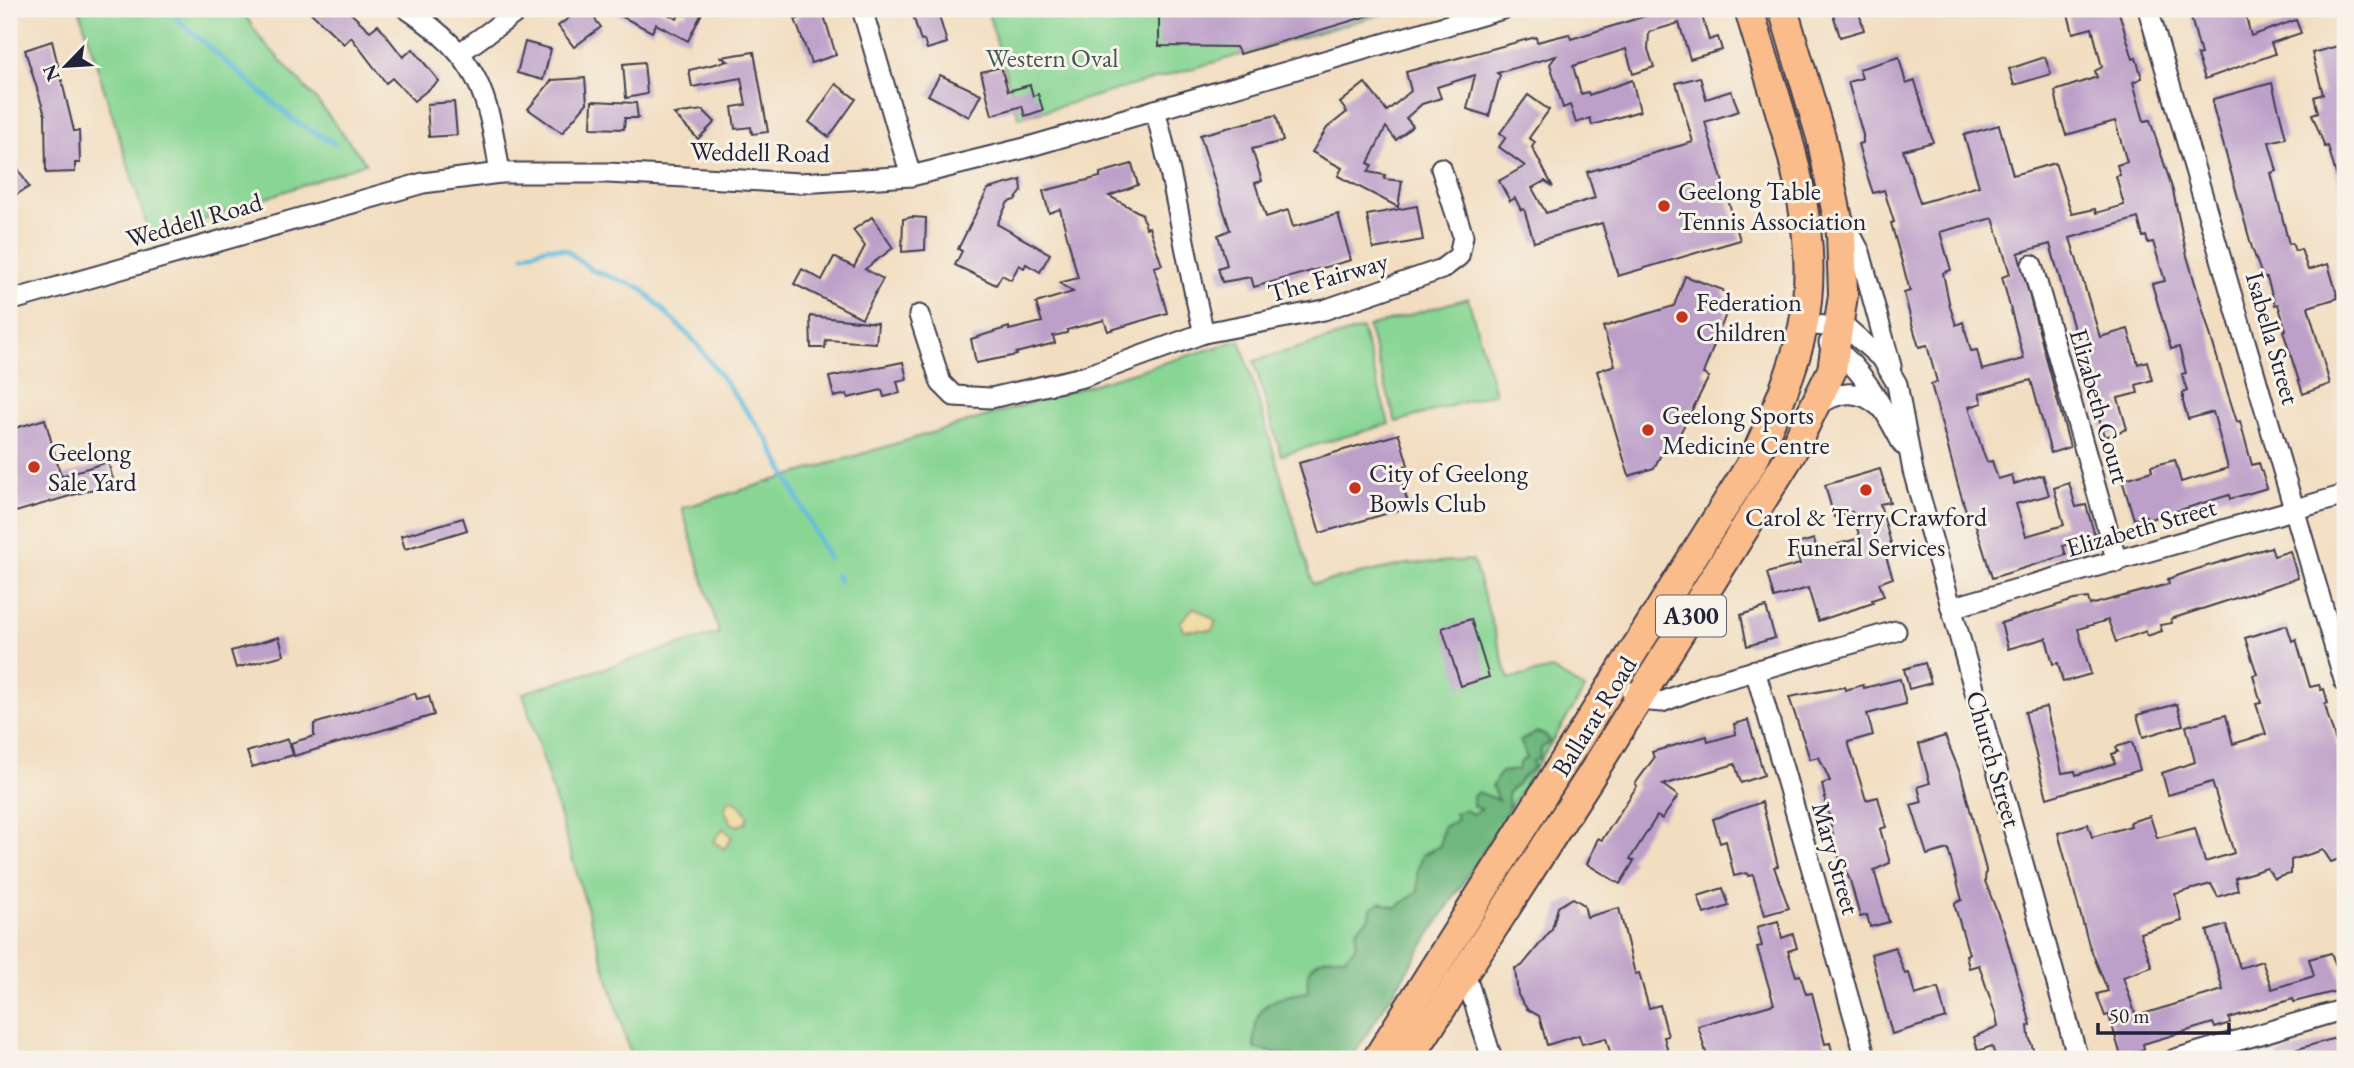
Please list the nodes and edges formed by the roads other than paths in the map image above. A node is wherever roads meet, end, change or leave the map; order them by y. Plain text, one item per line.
1 (407, 9) edge
2 (521, 9) edge
3 (862, 9) edge
4 (1503, 9) edge
5 (1749, 9) edge
6 (1783, 9) edge
7 (2148, 9) edge
8 (461, 52) junction
9 (1155, 110) junction
10 (1441, 167) dead end
11 (500, 173) junction
12 (911, 176) junction
13 (1837, 209) junction
14 (2032, 265) dead end
15 (9, 301) edge
16 (919, 315) dead end
17 (1804, 324) junction
18 (1204, 333) junction
19 (1838, 338) junction
20 (1894, 375) junction
21 (1816, 406) junction
22 (1886, 413) junction
23 (1910, 458) junction
24 (2345, 495) edge
25 (2295, 510) junction
26 (2117, 562) junction
27 (1951, 608) junction
28 (1896, 631) dead end
29 (1755, 670) junction
30 (1619, 676) junction
31 (2345, 683) edge
32 (1650, 701) junction
33 (1465, 972) junction
34 (2345, 1009) edge
35 (1377, 1059) edge
36 (1409, 1059) edge
37 (1492, 1059) edge
38 (1866, 1059) edge
39 (2078, 1059) edge
40 (2175, 1059) edge

1 - 8 street
2 - 8 street
3 - 12 street
4 - 9 street, Weddell Road
5 - 17 highway, A300
6 - 13 highway, A300
7 - 25 street, Isabella Street
8 - 11 street
9 - 12 street, Weddell Road
9 - 18 street
10 - 18 street, The Fairway
11 - 12 street, Weddell Road
11 - 15 street, Weddell Road
13 - 19 highway, A300
13 - 20 street
14 - 26 street, Elizabeth Court
16 - 18 street, The Fairway
17 - 19 street, Church Street
17 - 30 highway, Ballarat Road / A300
19 - 20 street, Church Street
19 - 21 highway, Ballarat Road / A300
19 - 22 street, Church Street
20 - 23 street, Church Street
21 - 22 street
21 - 32 highway, Ballarat Road / A300
22 - 23 street, Church Street
23 - 27 street, Church Street
24 - 25 street, Elizabeth Street
25 - 26 street, Elizabeth Street
25 - 31 street, Isabella Street
26 - 27 street, Elizabeth Street
27 - 39 street, Church Street
28 - 29 street
29 - 32 street
29 - 38 street, Mary Street
30 - 32 street
30 - 35 highway, Ballarat Road / A300
32 - 33 highway, Ballarat Road / A300
33 - 36 highway, Ballarat Road / A300
33 - 37 street
34 - 40 street

